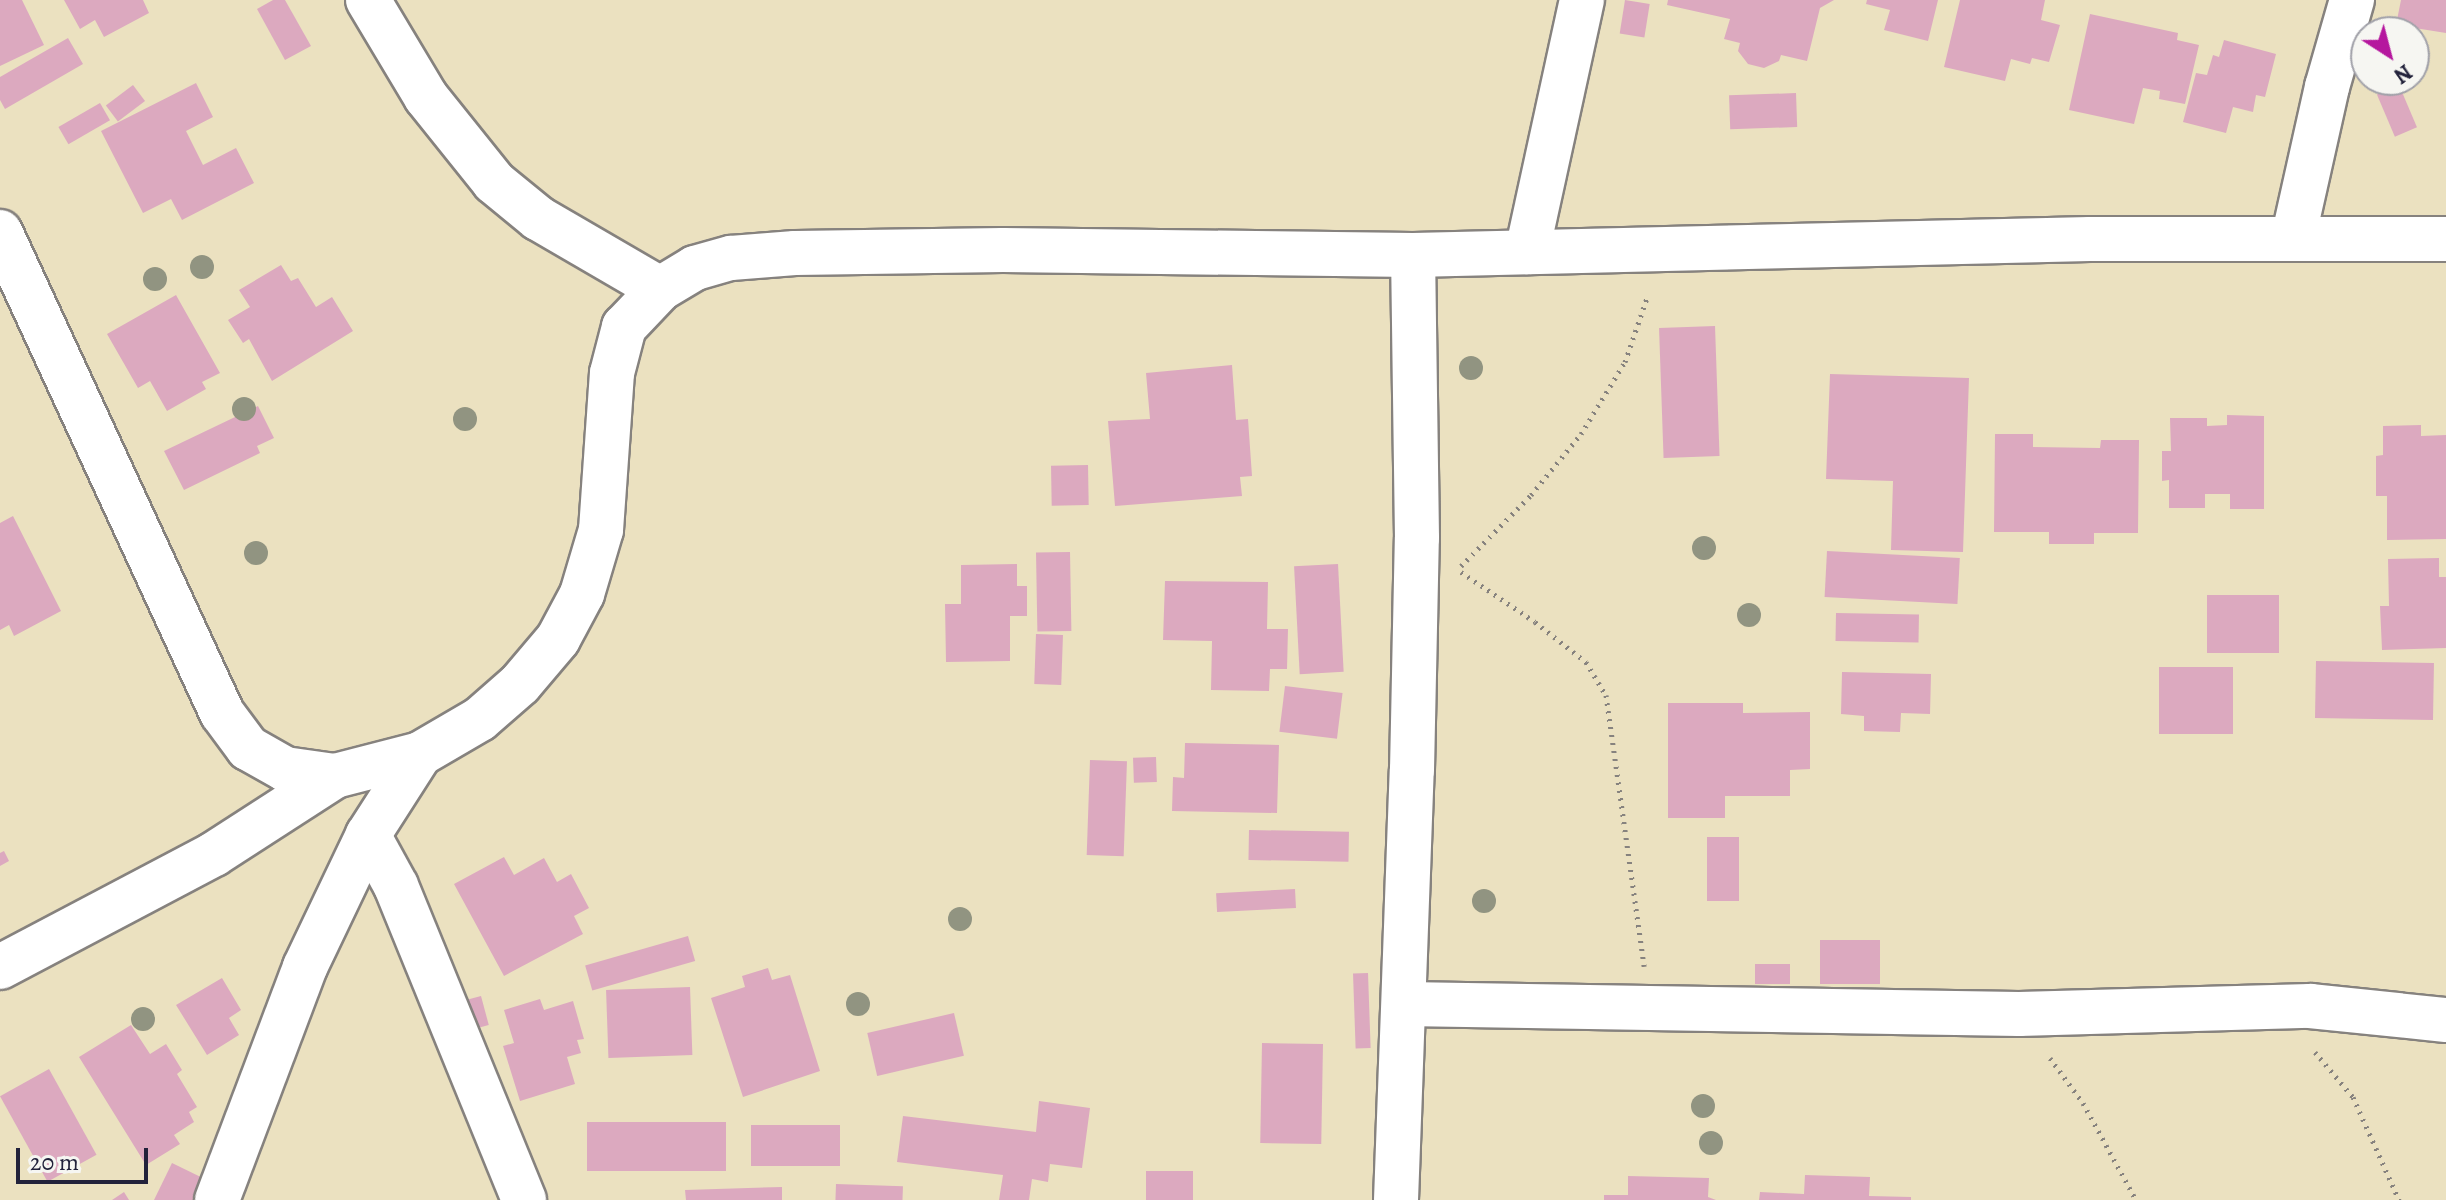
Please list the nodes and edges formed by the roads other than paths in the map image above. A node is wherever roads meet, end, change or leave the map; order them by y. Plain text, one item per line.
1 (368, 0) edge
2 (1582, 0) edge
3 (2352, 0) edge
4 (0, 232) edge
5 (2293, 239) junction
6 (2446, 239) edge
7 (1527, 252) junction
8 (1413, 255) junction
9 (660, 289) junction
10 (420, 754) junction
11 (335, 776) junction
12 (368, 835) junction
13 (0, 967) edge
14 (1405, 1004) junction
15 (2446, 1020) edge
16 (217, 1200) edge
17 (524, 1200) edge
18 (1396, 1200) edge

1 - 9 street
2 - 7 street
3 - 5 street
4 - 11 street
5 - 6 street
5 - 7 street
7 - 8 street
8 - 9 street
8 - 14 street
9 - 10 street
10 - 11 street
10 - 12 street
11 - 13 street
12 - 16 street
12 - 17 street
14 - 15 street
14 - 18 street

